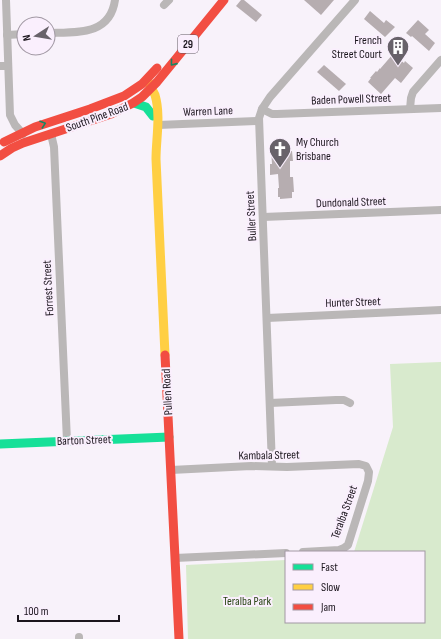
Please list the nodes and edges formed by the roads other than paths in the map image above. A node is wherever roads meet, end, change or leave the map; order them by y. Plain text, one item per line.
1 (6, 0) edge
2 (115, 0) edge
3 (214, 0) edge
4 (224, 0) edge
5 (355, 0) edge
6 (56, 33) edge
7 (16, 34) edge
8 (7, 35) junction
9 (441, 60) edge
10 (4, 66) edge
11 (145, 81) junction
12 (150, 91) junction
13 (134, 103) junction
14 (441, 108) edge
15 (410, 109) junction
16 (262, 110) junction
17 (153, 116) junction
18 (258, 121) junction
19 (158, 125) junction
20 (21, 133) junction
21 (50, 134) junction
22 (28, 141) junction
23 (0, 145) edge
24 (156, 145) junction
25 (0, 156) edge
26 (441, 210) edge
27 (263, 217) junction
28 (441, 310) edge
29 (267, 318) junction
30 (270, 403) junction
31 (350, 403) dead end
32 (169, 437) junction
33 (67, 441) junction
34 (0, 444) edge
35 (272, 466) junction
36 (367, 468) joint
37 (170, 470) junction
38 (321, 551) edge
39 (285, 553) edge
40 (175, 558) junction
41 (179, 639) edge

1 - 8 street
2 - 6 street
3 - 11 main road, South Pine Road / 29
4 -> 12 main road, South Pine Road / 29
5 - 16 street, Buller Street
7 - 8 street
8 - 10 street
9 - 15 street
10 - 20 street
11 - 12 main road, Pullen Road
20 -> 11 main road, South Pine Road / 29
12 - 13 main road, South Pine Road / 29
12 - 17 main road, Pullen Road
12 - 19 main road, Pullen Road
13 - 17 main road
13 - 21 main road, South Pine Road / 29
14 - 15 street, Baden Powell Street
15 - 16 street, Baden Powell Street
16 - 18 street, Buller Street
17 - 24 main road, Pullen Road
18 - 19 street, Warren Lane
18 - 27 street, Buller Street
19 - 24 main road, Pullen Road
20 - 22 street
20 - 23 main road, South Pine Road / 29
21 - 22 main road, South Pine Road / 29
21 - 33 street, Forrest Street
22 - 25 main road, South Pine Road / 29
24 - 32 main road, Pullen Road
26 - 27 street, Dundonald Street
27 - 29 street, Buller Street
28 - 29 street, Hunter Street
29 - 30 street, Buller Street
30 - 31 street
30 - 35 street, Buller Street
32 - 33 main road, Barton Street
32 - 37 main road, Pullen Road
33 - 34 main road, Barton Street
35 - 36 street, Kambala Street
35 - 37 street, Kambala Street
36 - 38 street, Teralba Street
37 - 40 main road, Pullen Road
39 - 40 street
40 - 41 main road, Pullen Road

